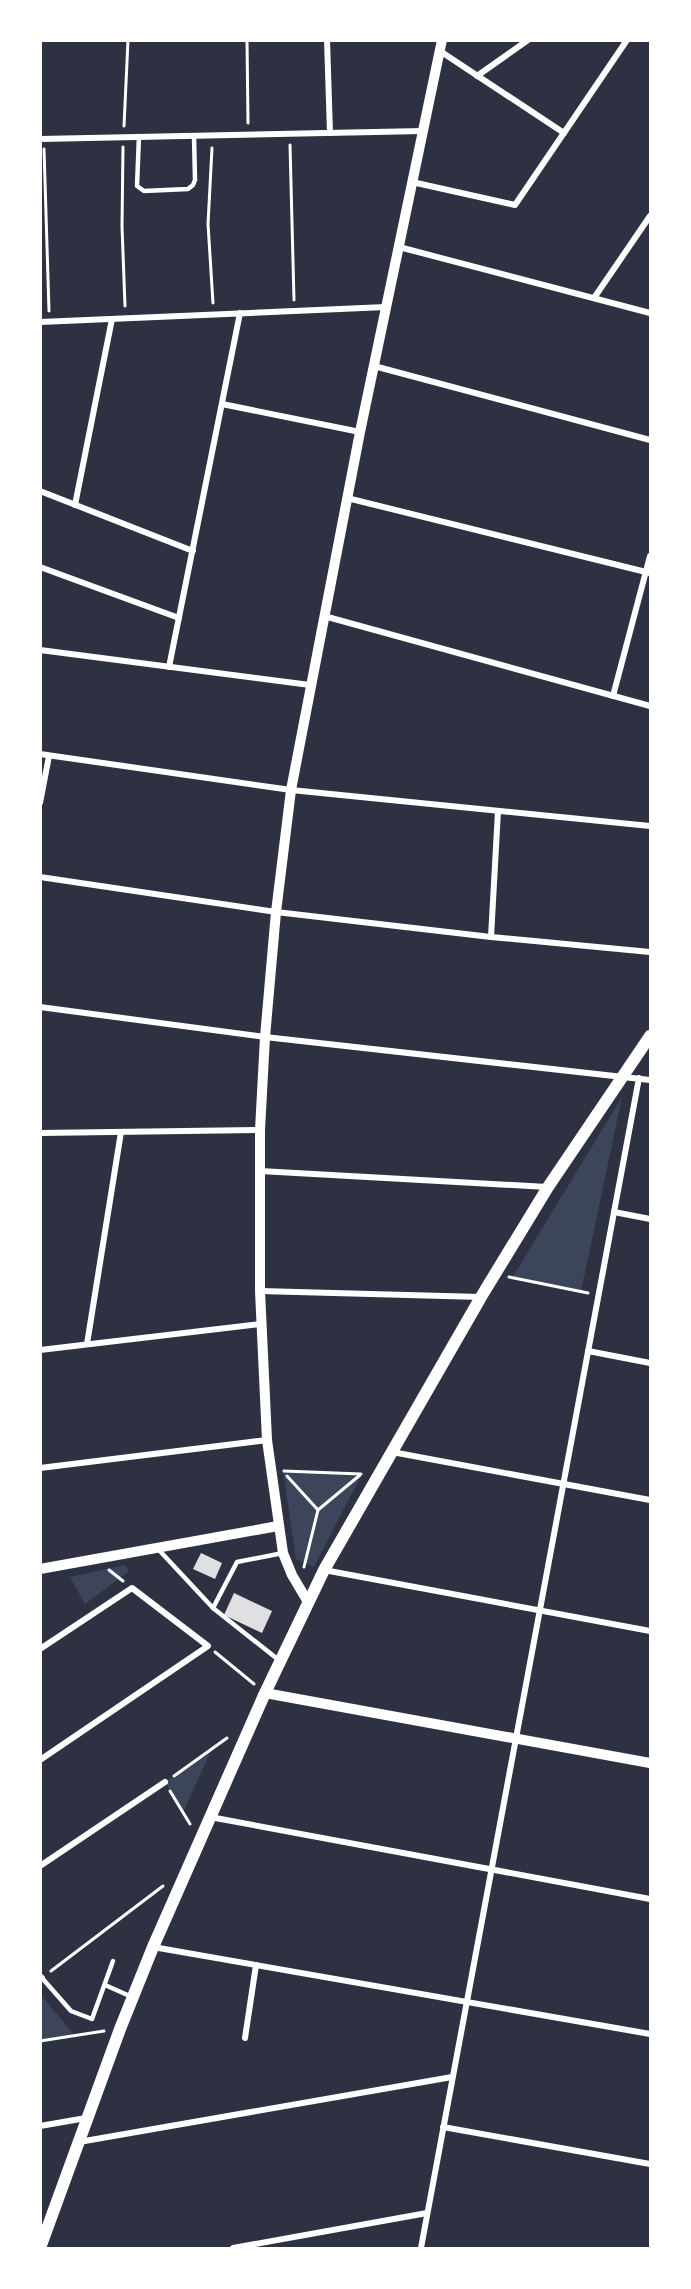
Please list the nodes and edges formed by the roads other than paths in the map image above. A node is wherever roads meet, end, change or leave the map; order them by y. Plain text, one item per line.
1 (327, 40) edge
2 (528, 40) edge
3 (627, 40) edge
4 (441, 46) edge
5 (477, 76) junction
6 (423, 131) junction
7 (330, 133) junction
8 (564, 133) junction
9 (194, 135) junction
10 (139, 136) junction
11 (42, 138) edge
12 (412, 182) junction
13 (651, 216) edge
14 (399, 247) junction
15 (594, 298) junction
16 (386, 307) junction
17 (240, 313) junction
18 (651, 313) edge
19 (112, 319) junction
20 (40, 322) edge
21 (374, 366) junction
22 (222, 404) junction
23 (360, 432) junction
24 (651, 440) edge
25 (40, 491) edge
26 (347, 498) junction
27 (75, 505) junction
28 (193, 551) junction
29 (651, 556) edge
30 (40, 567) edge
31 (648, 573) edge
32 (324, 616) junction
33 (179, 618) junction
34 (40, 650) edge
35 (170, 667) junction
36 (310, 685) junction
37 (613, 696) junction
38 (651, 706) edge
39 (40, 754) edge
40 (49, 756) junction
41 (291, 790) junction
42 (40, 802) edge
43 (498, 811) junction
44 (651, 826) edge
45 (40, 877) edge
46 (276, 912) junction
47 (491, 937) junction
48 (651, 952) edge
49 (40, 1007) edge
50 (651, 1036) edge
51 (265, 1037) junction
52 (624, 1076) junction
53 (639, 1078) junction
54 (651, 1080) edge
55 (260, 1130) junction
56 (121, 1132) junction
57 (40, 1133) edge
58 (260, 1171) junction
59 (548, 1187) junction
60 (614, 1212) junction
61 (651, 1219) edge
62 (260, 1292) junction
63 (481, 1297) junction
64 (261, 1324) junction
65 (87, 1344) junction
66 (40, 1350) edge
67 (588, 1352) junction
68 (651, 1363) edge
69 (267, 1440) junction
70 (391, 1452) junction
71 (40, 1468) edge
72 (563, 1484) junction
73 (651, 1500) edge
74 (278, 1526) junction
75 (157, 1548) junction
76 (283, 1553) junction
77 (40, 1569) edge
78 (324, 1570) junction
79 (308, 1602) junction
80 (213, 1608) junction
81 (540, 1610) junction
82 (651, 1631) edge
83 (40, 1649) edge
84 (280, 1662) junction
85 (265, 1693) junction
86 (516, 1738) junction
87 (40, 1760) edge
88 (651, 1762) edge
89 (165, 1782) road end
90 (210, 1817) junction
91 (40, 1866) edge
92 (491, 1869) junction
93 (651, 1899) edge
94 (153, 1947) junction
95 (113, 1961) dead end
96 (256, 1965) junction
97 (41, 1977) edge
98 (105, 1985) junction
99 (132, 1997) junction
100 (467, 2002) junction
101 (651, 2034) edge
102 (245, 2038) dead end
103 (452, 2077) junction
104 (87, 2118) junction
105 (40, 2126) edge
106 (443, 2127) junction
107 (79, 2142) junction
108 (651, 2164) edge
109 (427, 2213) junction
110 (45, 2222) edge
111 (40, 2248) edge
112 (233, 2248) edge
113 (421, 2248) edge

1 - 7 street
2 - 5 street
3 - 8 street
4 - 5 street
4 - 6 street
5 - 8 street
6 - 7 street
6 - 12 street
7 - 9 street
8 - 12 street
9 - 10 street
9 - 10 lane
10 - 11 street
12 - 14 street
13 - 15 street
14 - 15 street
14 - 16 street
15 - 18 street
16 - 17 street
16 - 21 street
17 - 19 street
17 - 22 street
19 - 20 street
19 - 27 street
21 - 23 street
21 - 24 street
22 - 23 street
22 - 28 street
23 - 26 street
25 - 27 street
26 - 31 street
26 - 32 street
27 - 28 street
28 - 33 street
29 - 31 street
30 - 33 street
31 - 37 street
32 - 36 street
32 - 37 street
33 - 35 street
34 - 35 street
35 - 36 street
36 - 41 street
37 - 38 street
39 - 40 street
40 - 41 street
40 - 42 street
41 - 43 street
41 - 46 street
43 - 44 street
43 - 47 street
45 - 46 street
46 - 47 street
46 - 51 street
47 - 48 street
49 - 51 street
50 - 52 main road
51 - 52 street
51 - 55 street
52 - 53 street
52 - 59 main road
53 - 54 street
53 - 60 street
55 - 56 street
55 - 58 street
56 - 57 street
56 - 65 street
58 - 59 street
58 - 62 street
59 - 63 main road
60 - 61 street
60 - 67 street
62 - 63 street
62 - 64 street
63 - 70 main road
64 - 65 street
64 - 69 street
65 - 66 street
67 - 68 street
67 - 72 street
69 - 71 street
69 - 74 street
70 - 72 street
70 - 78 main road
72 - 73 street
72 - 81 street
74 - 75 street
74 - 76 street
75 - 77 street
75 - 80 lane
76 - 79 street
76 - 80 lane
78 - 79 main road
78 - 81 street
79 - 84 main road
80 - 84 lane
81 - 82 street
81 - 86 street
83 - 87 street
84 - 85 main road
85 - 86 street
85 - 90 main road
86 - 88 street
86 - 92 street
89 - 91 street
90 - 92 street
90 - 94 main road
92 - 93 street
92 - 100 street
94 - 96 street
94 - 99 main road
95 - 98 lane
96 - 100 street
96 - 102 street
97 - 98 lane
98 - 99 lane
99 - 104 main road
100 - 101 street
100 - 103 street
103 - 106 street
103 - 107 street
104 - 105 street
104 - 107 main road
106 - 108 street
106 - 109 street
107 - 110 main road
109 - 112 street
109 - 113 street
110 - 111 main road

